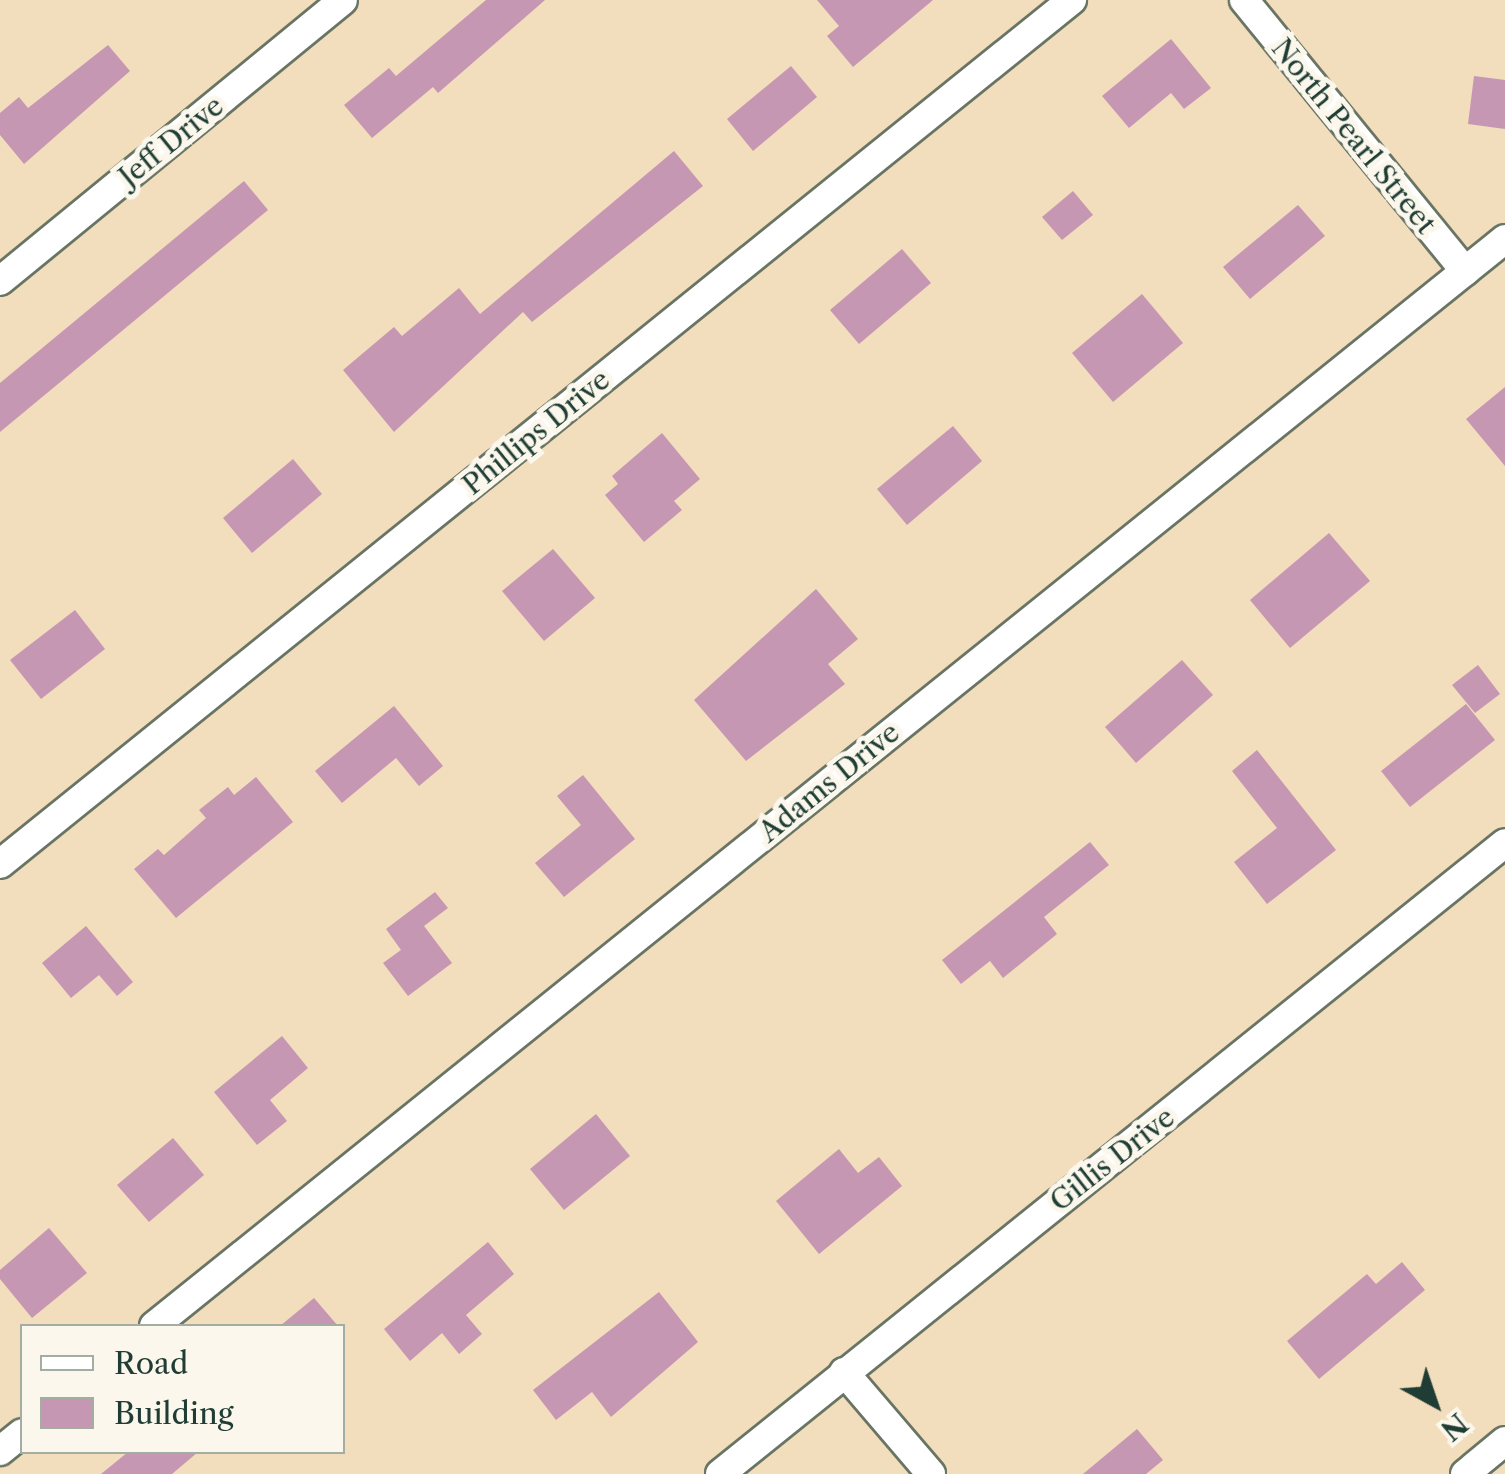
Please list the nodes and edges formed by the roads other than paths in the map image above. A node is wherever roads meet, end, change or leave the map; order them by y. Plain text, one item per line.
1 (343, 0) edge
2 (1072, 0) edge
3 (1244, 0) edge
4 (1505, 238) edge
5 (1465, 271) junction
6 (0, 281) edge
7 (1505, 843) edge
8 (0, 864) edge
9 (156, 1324) edge
10 (844, 1372) junction
11 (20, 1435) edge
12 (1505, 1442) edge
13 (0, 1452) edge
14 (720, 1474) edge
15 (932, 1474) edge
16 (1465, 1474) edge

1 - 6 street, Jeff Drive
2 - 8 street, Phillips Drive
3 - 5 street, North Pearl Street
4 - 5 street, Adams Drive
5 - 9 street, Adams Drive
7 - 10 street, Gillis Drive
10 - 14 street, Gillis Drive
10 - 15 street
11 - 13 street
12 - 16 street

